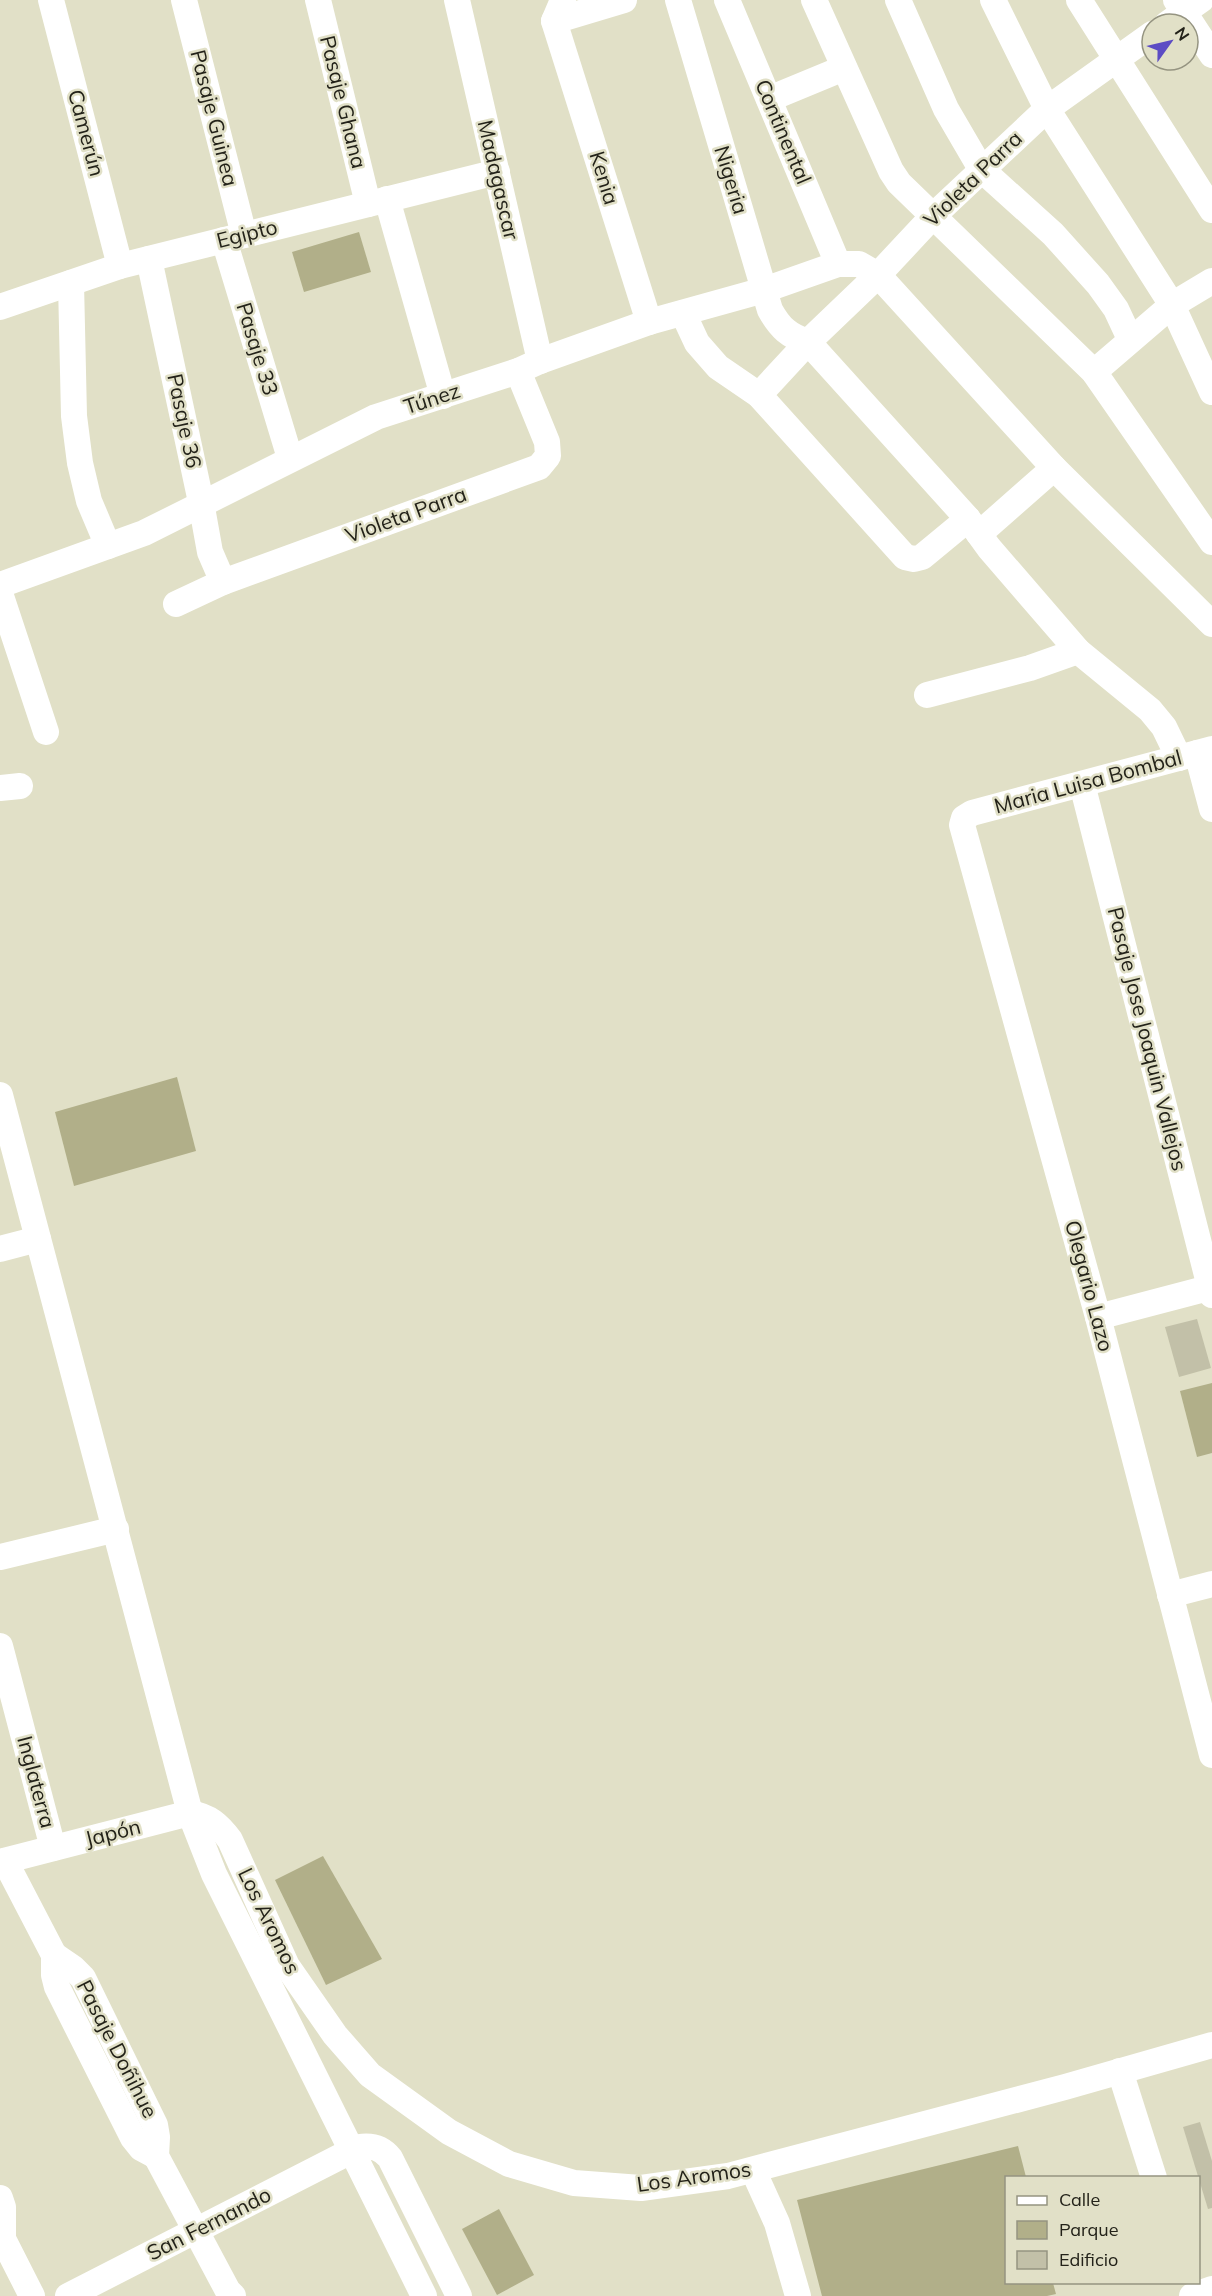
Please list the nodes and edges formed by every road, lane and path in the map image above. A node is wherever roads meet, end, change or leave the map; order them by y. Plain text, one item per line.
1 (51, 0) edge
2 (184, 0) edge
3 (318, 0) edge
4 (457, 0) edge
5 (624, 0) edge
6 (678, 0) edge
7 (727, 0) edge
8 (814, 0) edge
9 (898, 0) edge
10 (993, 0) edge
11 (1079, 0) edge
12 (1182, 9) edge
13 (559, 18) edge
14 (1140, 42) edge
15 (1212, 56) edge
16 (1115, 59) junction
17 (844, 68) junction
18 (769, 99) junction
19 (1047, 109) junction
20 (981, 170) junction
21 (496, 172) junction
22 (378, 202) junction
23 (1212, 210) edge
24 (933, 216) junction
25 (234, 238) junction
26 (149, 259) junction
27 (838, 264) junction
28 (120, 266) junction
29 (878, 276) junction
30 (1212, 281) edge
31 (71, 283) junction
32 (764, 290) junction
33 (1172, 305) junction
34 (0, 307) edge
35 (683, 313) junction
36 (649, 322) junction
37 (1130, 339) junction
38 (808, 342) junction
39 (529, 366) junction
40 (1094, 372) junction
41 (1212, 392) edge
42 (759, 395) junction
43 (443, 396) junction
44 (290, 458) junction
45 (1054, 468) junction
46 (201, 502) junction
47 (973, 527) junction
48 (1212, 542) edge
49 (108, 546) junction
50 (223, 582) junction
51 (0, 585) edge
52 (0, 593) edge
53 (176, 604) dead end
54 (1212, 624) edge
55 (1078, 651) junction
56 (927, 695) dead end
57 (46, 732) dead end
58 (1196, 753) edge
59 (1082, 784) junction
60 (1212, 809) edge
61 (964, 818) joint
62 (0, 1095) edge
63 (38, 1239) junction
64 (0, 1249) edge
65 (1211, 1290) edge
66 (1098, 1317) junction
67 (116, 1529) junction
68 (0, 1557) edge
69 (1212, 1584) edge
70 (1170, 1595) junction
71 (0, 1646) edge
72 (10, 1725) edge
73 (1212, 1755) edge
74 (190, 1813) junction
75 (53, 1848) junction
76 (2, 1861) edge
77 (1212, 2045) edge
78 (1120, 2070) junction
79 (351, 2151) junction
80 (753, 2170) junction
81 (1153, 2176) edge
82 (0, 2198) edge
83 (196, 2231) junction
84 (2, 2237) edge
85 (1212, 2289) edge
86 (230, 2294) edge
87 (32, 2296) edge
88 (68, 2296) edge
89 (424, 2296) edge
90 (459, 2296) edge
91 (798, 2296) edge
92 (1192, 2296) edge

1 - 28 street, Camerún
2 - 25 street, Pasaje Guinea
3 - 22 street, Pasaje Ghana
4 - 21 street, Madagascar
5 - 13 street
6 - 32 street, Nigeria
7 - 18 street, Continental
8 - 17 street
9 - 20 street
10 - 19 street
11 - 16 street
12 - 15 street
13 - 36 street, Kenia
14 - 16 street, Violeta Parra
16 - 19 street, Violeta Parra
16 - 23 street
17 - 18 street
17 - 24 street
18 - 27 street, Continental
19 - 20 street, Violeta Parra
19 - 33 street
20 - 24 street, Violeta Parra
20 - 37 street
21 - 22 street, Egipto
21 - 39 street, Madagascar
22 - 25 street, Egipto
22 - 43 street, Pasaje Ghana
24 - 29 street, Violeta Parra
24 - 40 street
25 - 26 street, Egipto
25 - 44 street, Pasaje 33
26 - 28 street, Egipto
26 - 46 street, Pasaje 36
27 - 29 street, Túnez
27 - 32 street, Túnez
28 - 31 street, Egipto
29 - 38 street, Violeta Parra
29 - 45 street
30 - 33 street
31 - 34 street, Egipto
31 - 49 street
32 - 35 street, Túnez
32 - 38 street, Nigeria
33 - 37 street
33 - 41 street
35 - 36 street, Túnez
35 - 42 street
36 - 39 street, Túnez
37 - 40 street
38 - 42 street, Violeta Parra
38 - 47 street, Nigeria
39 - 43 street, Túnez
39 - 50 street, Violeta Parra
40 - 48 street
42 - 47 street
43 - 44 street, Túnez
44 - 46 street, Túnez
45 - 47 street
45 - 54 street
46 - 49 street, Túnez
46 - 50 street, Pasaje 36
47 - 55 street, Nigeria
49 - 51 street, Túnez
50 - 53 street, Violeta Parra
52 - 57 street
55 - 56 street
55 - 58 street, Nigeria
58 - 59 street, Maria Luisa Bombal
58 - 60 street, Nigeria
59 - 61 street, Maria Luisa Bombal
59 - 65 street, Pasaje Jose Joaquin Vallejos
61 - 66 street, Olegario Lazo
62 - 63 street
63 - 64 street
63 - 67 street
65 - 66 street
66 - 70 street, Olegario Lazo
67 - 68 street
67 - 74 street
69 - 70 street
70 - 73 street, Olegario Lazo
71 - 72 street, Inglaterra
72 - 75 street, Inglaterra
74 - 75 street, Japón
74 - 79 street
74 - 80 street, Los Aromos
75 - 76 street, Japón
76 - 83 street, Pasaje Doñihue
77 - 78 street, Los Aromos
78 - 80 street, Los Aromos
78 - 81 street
79 - 83 street, San Fernando
79 - 89 street
79 - 90 street
80 - 91 street
82 - 84 street
83 - 86 street, Pasaje Doñihue
83 - 88 street, San Fernando
84 - 87 street
85 - 92 street

